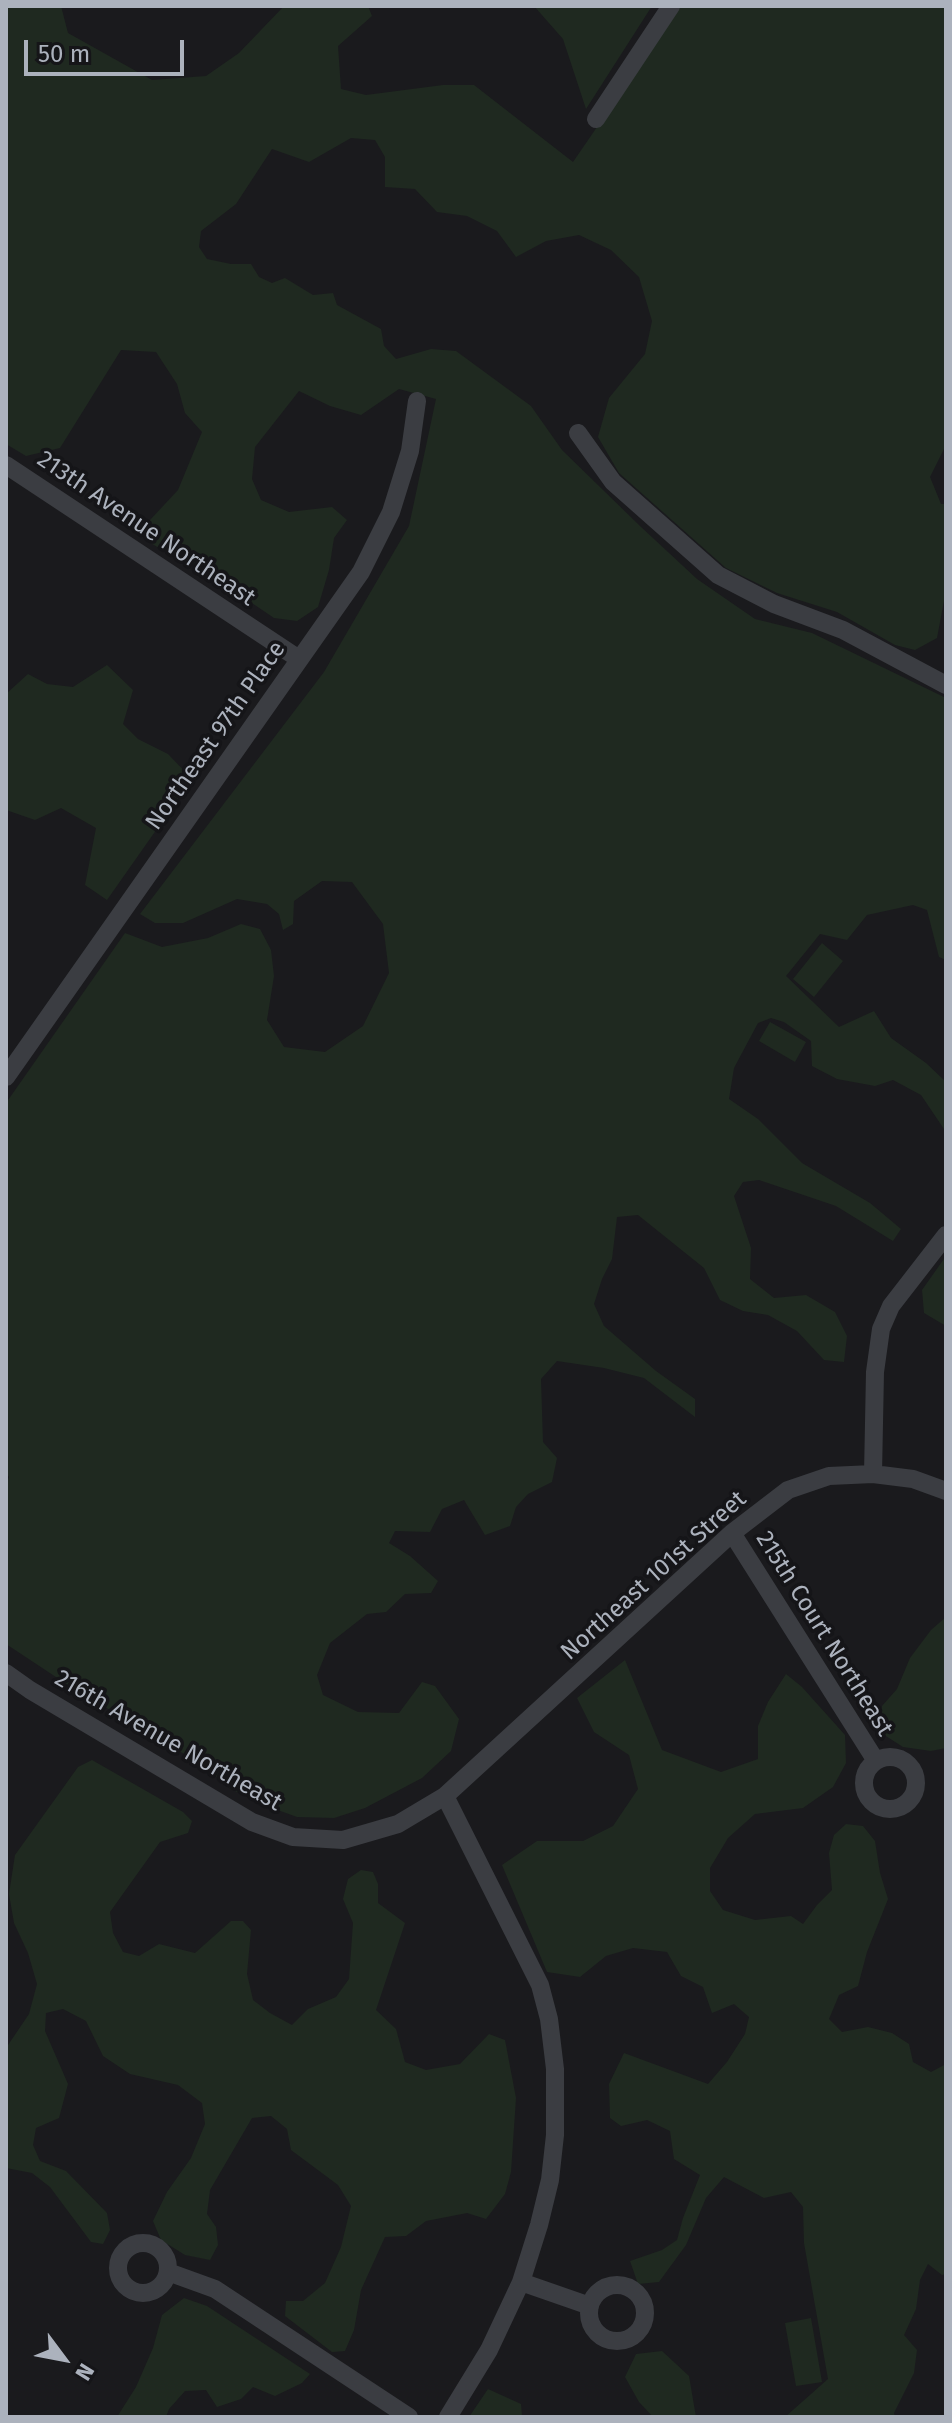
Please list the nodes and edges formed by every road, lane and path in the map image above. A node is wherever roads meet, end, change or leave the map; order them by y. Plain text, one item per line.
1 (671, 6) edge
2 (596, 119) dead end
3 (417, 401) dead end
4 (578, 433) dead end
5 (6, 465) edge
6 (299, 659) junction
7 (946, 685) edge
8 (6, 1077) edge
9 (946, 1235) edge
10 (873, 1474) junction
11 (946, 1491) edge
12 (732, 1533) junction
13 (6, 1673) edge
14 (876, 1761) dead end
15 (445, 1796) junction
16 (168, 2272) dead end
17 (521, 2282) junction
18 (590, 2306) dead end
19 (409, 2417) edge
20 (448, 2417) edge

1 - 2 street
3 - 6 street, Northeast 97th Place
4 - 7 street
5 - 6 street, 213th Avenue Northeast
6 - 8 street, Northeast 97th Place
9 - 10 street
10 - 11 street, Northeast 101st Street
10 - 12 street, Northeast 101st Street
12 - 14 street, 215th Court Northeast
12 - 15 street, Northeast 101st Street
13 - 15 street, 216th Avenue Northeast
15 - 17 street
16 - 19 street
17 - 18 street
17 - 20 street

